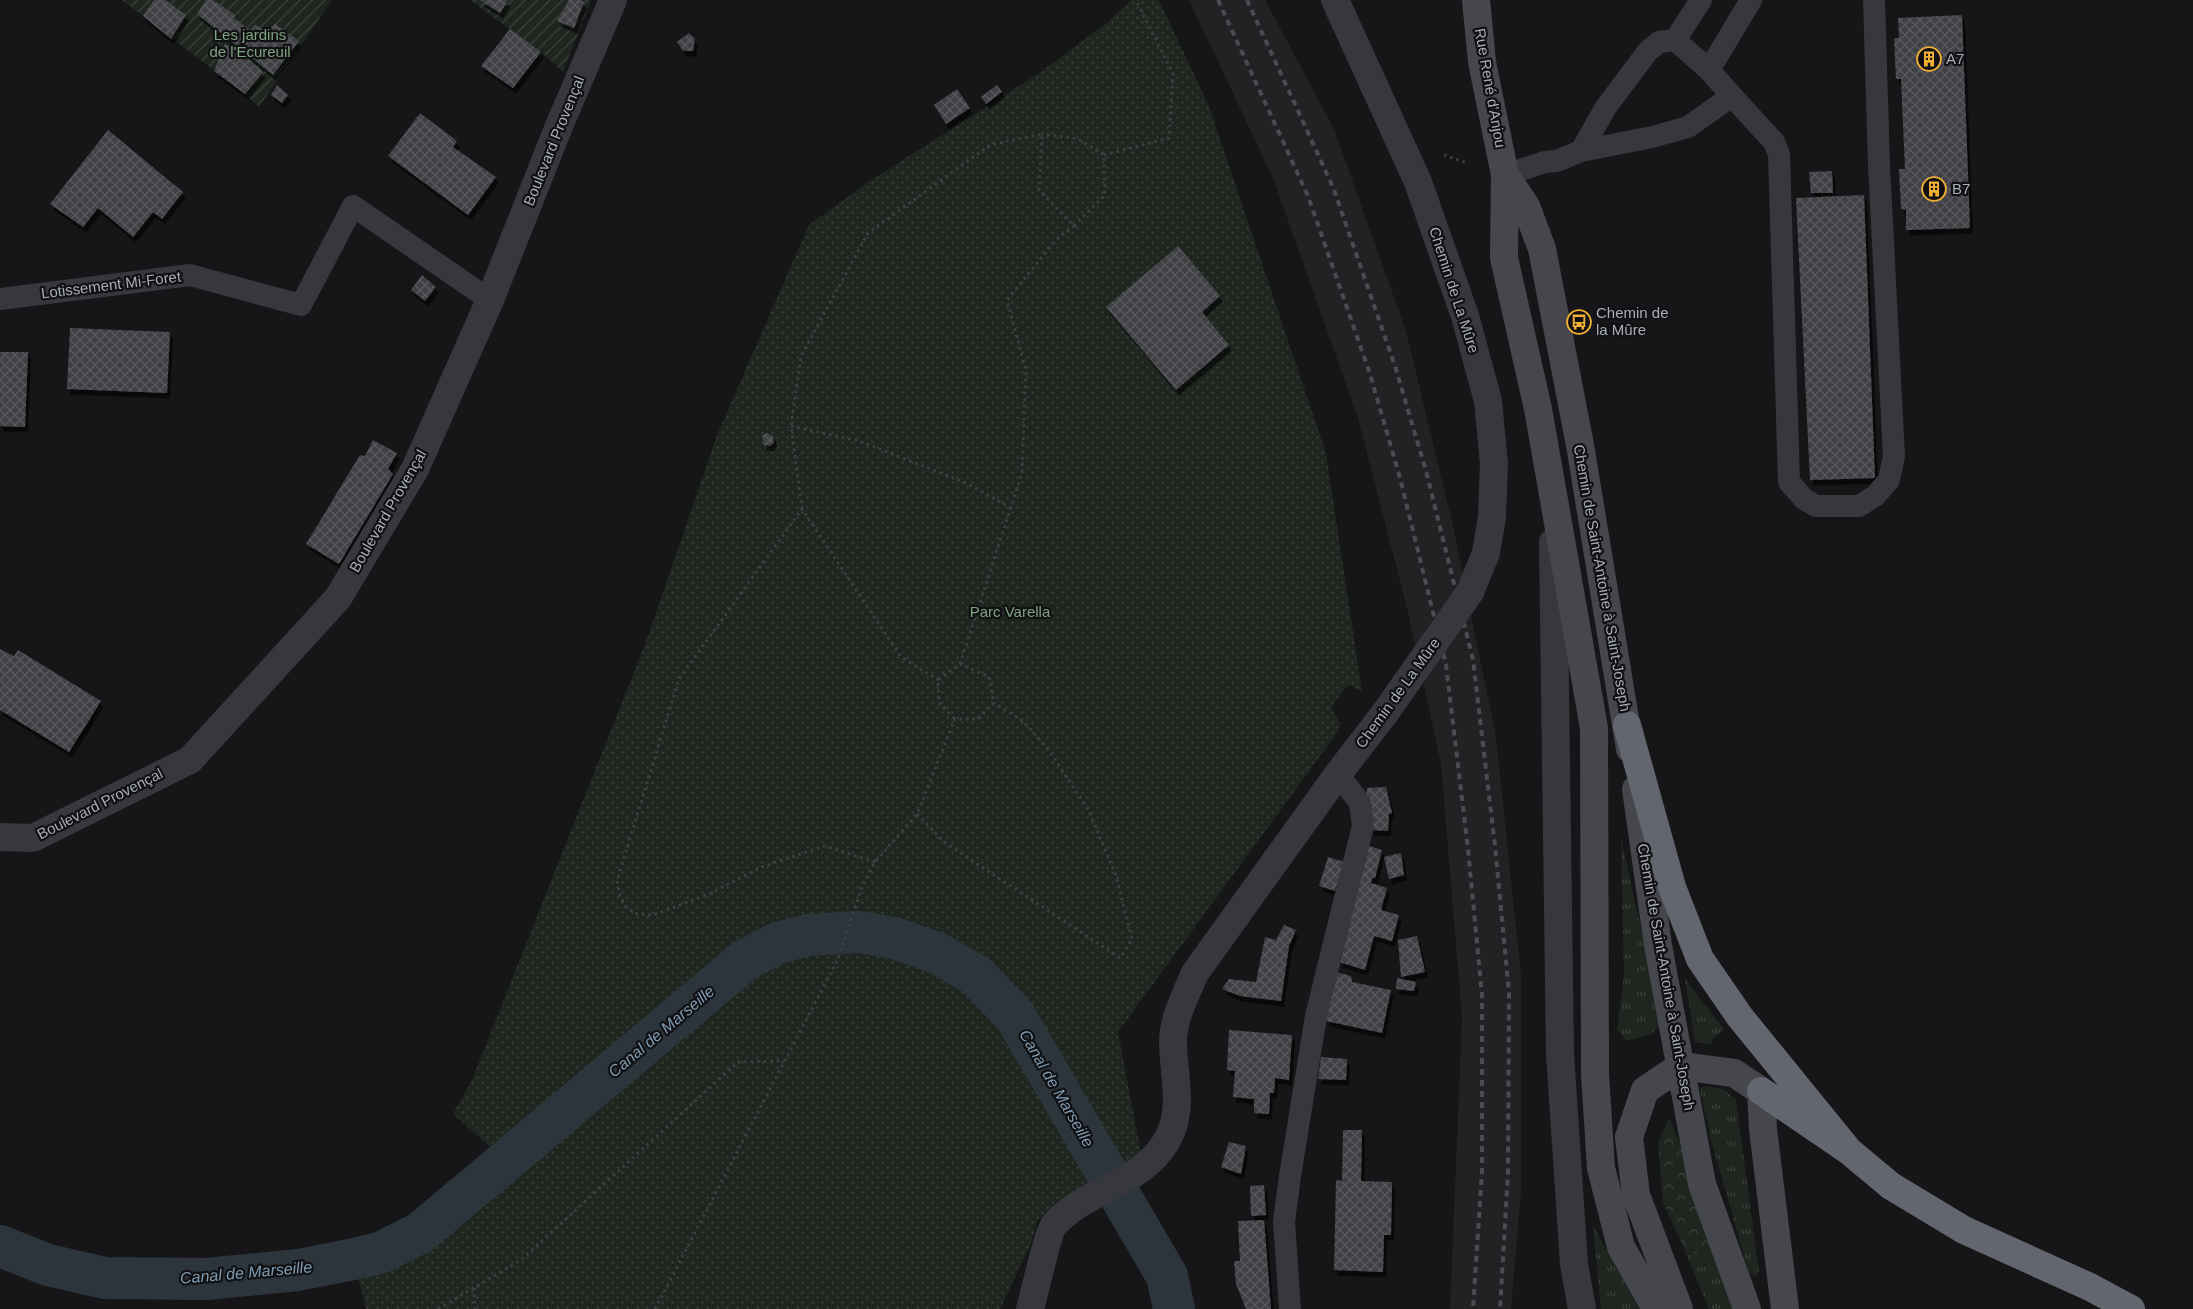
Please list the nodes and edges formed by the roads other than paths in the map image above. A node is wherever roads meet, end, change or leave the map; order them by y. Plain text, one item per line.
1 (614, 0) edge
2 (1335, 0) edge
3 (1476, 0) edge
4 (1701, 0) edge
5 (1751, 0) edge
6 (1874, 0) edge
7 (1675, 40) junction
8 (1709, 70) junction
9 (1732, 96) junction
10 (1581, 151) junction
11 (1505, 175) junction
12 (0, 299) edge
13 (490, 300) junction
14 (1553, 501) junction
15 (1626, 726) junction
16 (1338, 774) junction
17 (0, 837) edge
18 (1681, 1066) junction
19 (1761, 1091) junction
20 (1849, 1151) junction
21 (1030, 1309) edge
22 (1290, 1309) edge
23 (1582, 1309) edge
24 (1656, 1309) edge
25 (1679, 1309) edge
26 (1747, 1309) edge
27 (1785, 1309) edge
28 (2131, 1309) edge

1 - 13 street, Boulevard Provençal
2 - 16 street, Chemin de La Mûre, bridge
3 - 11 main road, Rue René d'Anjou
4 - 7 lane
5 - 8 lane
6 - 9 lane
7 - 8 lane
7 - 10 lane
8 - 9 lane
9 - 10 lane
10 - 11 lane
11 - 14 main road
11 - 15 main road, Chemin de Saint-Antoine à Saint-Joseph
12 - 13 lane, Lotissement Mi-Foret
13 - 17 street, Boulevard Provençal
14 - 23 street
14 - 24 main road
15 - 18 main road, Chemin de Saint-Antoine à Saint-Joseph
15 - 20 highway
16 - 21 street, Chemin de La Mûre
16 - 22 lane
18 - 19 main road
18 - 25 main road
18 - 26 main road, Chemin de Saint-Antoine à Saint-Joseph
19 - 20 highway
19 - 27 main road
20 - 28 highway

